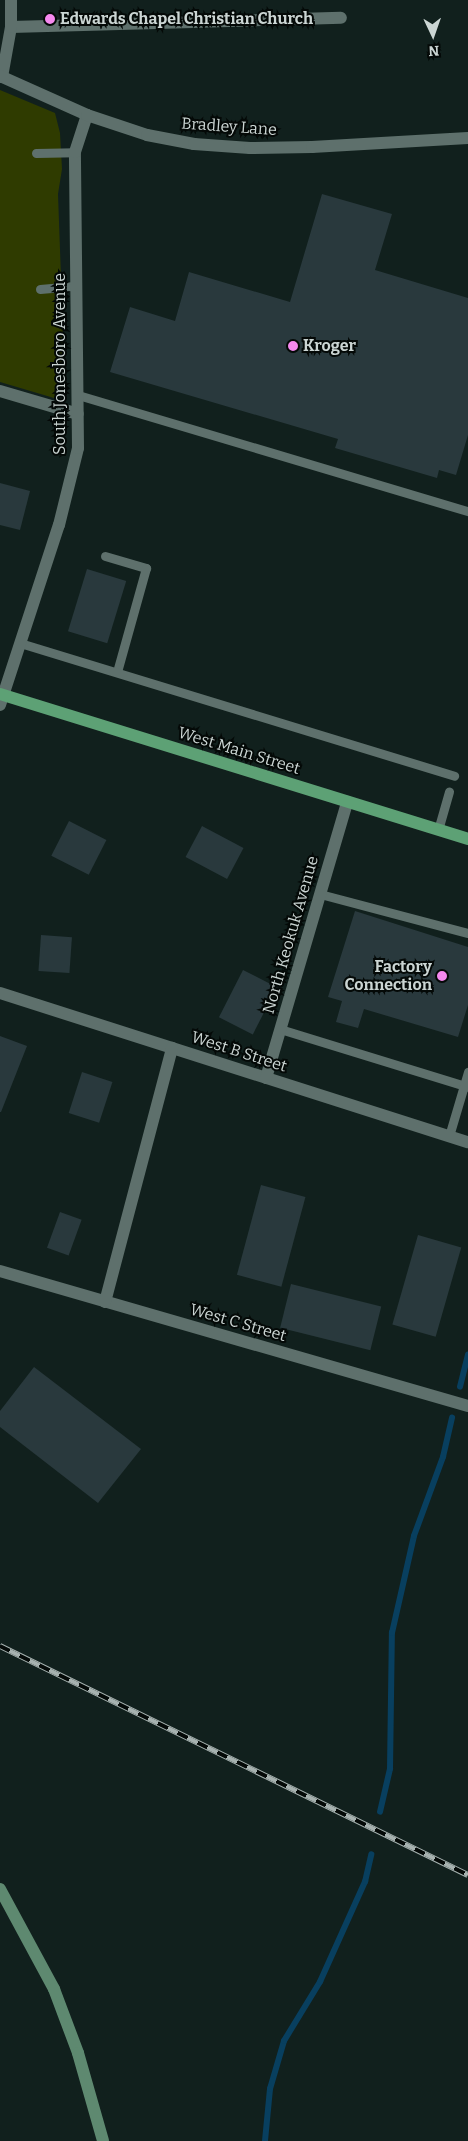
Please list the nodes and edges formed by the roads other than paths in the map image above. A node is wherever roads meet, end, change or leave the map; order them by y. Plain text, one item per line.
1 (11, 0) edge
2 (341, 18) dead end
3 (12, 27) junction
4 (1, 77) edge
5 (87, 114) junction
6 (468, 138) edge
7 (75, 152) junction
8 (36, 153) dead end
9 (77, 286) junction
10 (40, 289) dead end
11 (0, 391) edge
12 (78, 395) junction
13 (78, 414) junction
14 (468, 511) edge
15 (105, 556) dead end
16 (20, 642) junction
17 (117, 672) junction
18 (1, 698) edge
19 (454, 776) dead end
20 (449, 792) dead end
21 (347, 802) junction
22 (438, 830) junction
23 (468, 839) edge
24 (320, 894) junction
25 (468, 933) edge
26 (0, 994) edge
27 (280, 1029) junction
28 (172, 1048) junction
29 (468, 1072) edge
30 (266, 1078) junction
31 (466, 1086) edge
32 (449, 1136) junction
33 (468, 1142) edge
34 (0, 1271) edge
35 (105, 1302) junction
36 (468, 1406) edge
37 (0, 1889) edge
38 (102, 2141) edge

1 - 3 street
2 - 3 street
3 - 4 street
4 - 5 street, Bradley Lane
5 - 6 street, Bradley Lane
5 - 7 street, South Jonesboro Avenue
7 - 8 lane
7 - 9 street, South Jonesboro Avenue
9 - 10 lane
9 - 12 street, South Jonesboro Avenue
11 - 13 street
12 - 13 street, South Jonesboro Avenue
12 - 14 lane
13 - 16 street, South Jonesboro Avenue
15 - 17 lane
16 - 17 lane
16 - 18 street, South Jonesboro Avenue
17 - 19 lane
18 - 21 main road, West Main Street
20 - 22 lane
21 - 22 main road, West Main Street
21 - 24 street, North Keokuk Avenue
22 - 23 main road, West Main Street
24 - 25 lane
24 - 27 street, North Keokuk Avenue
26 - 28 street, West B Street
27 - 30 street, North Keokuk Avenue
27 - 31 lane
28 - 30 street, West B Street
28 - 35 street
29 - 31 lane
30 - 32 street, West B Street
31 - 32 lane
32 - 33 street, West B Street
34 - 35 street, West C Street
35 - 36 street, West C Street
37 - 38 main road

